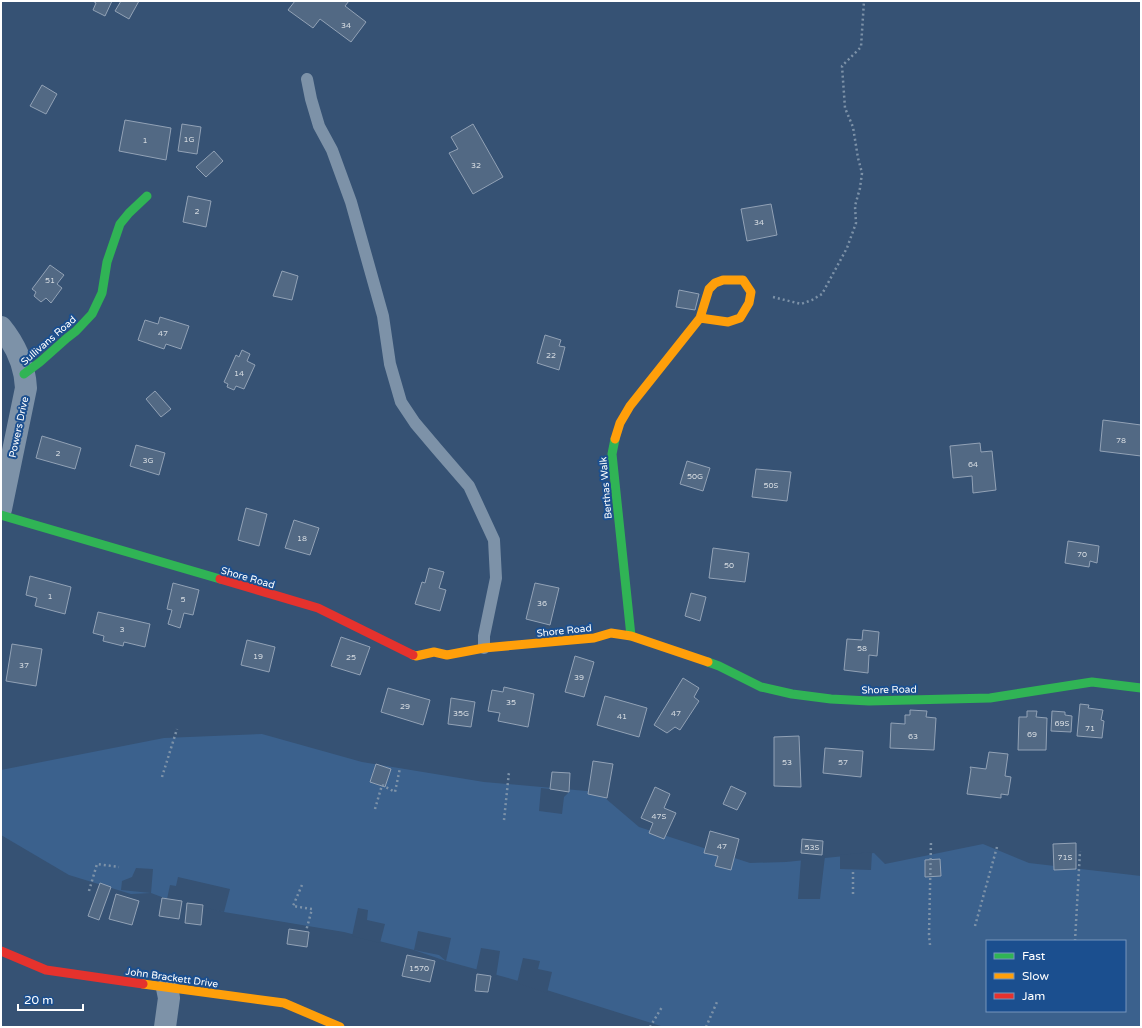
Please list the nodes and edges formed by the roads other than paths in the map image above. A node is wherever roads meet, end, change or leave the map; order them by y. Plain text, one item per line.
1 (306, 79) dead end
2 (147, 196) dead end
3 (700, 318) junction
4 (1, 327) edge
5 (24, 374) junction
6 (1, 509) edge
7 (1, 515) edge
8 (631, 636) junction
9 (484, 648) junction
10 (1141, 688) edge
11 (1, 951) edge
12 (168, 988) junction
13 (165, 1027) edge
14 (340, 1027) edge

1 - 9 lane
2 - 5 street, Sullivans Road
3 - 3 street, Berthas Walk
3 - 8 street, Berthas Walk
4 - 5 street, Powers Drive
5 - 6 street, Powers Drive
7 - 9 street, Shore Road
8 - 9 street, Shore Road
8 - 10 street, Shore Road
11 - 12 street, John Brackett Drive
12 - 13 street
12 - 14 street, John Brackett Drive

